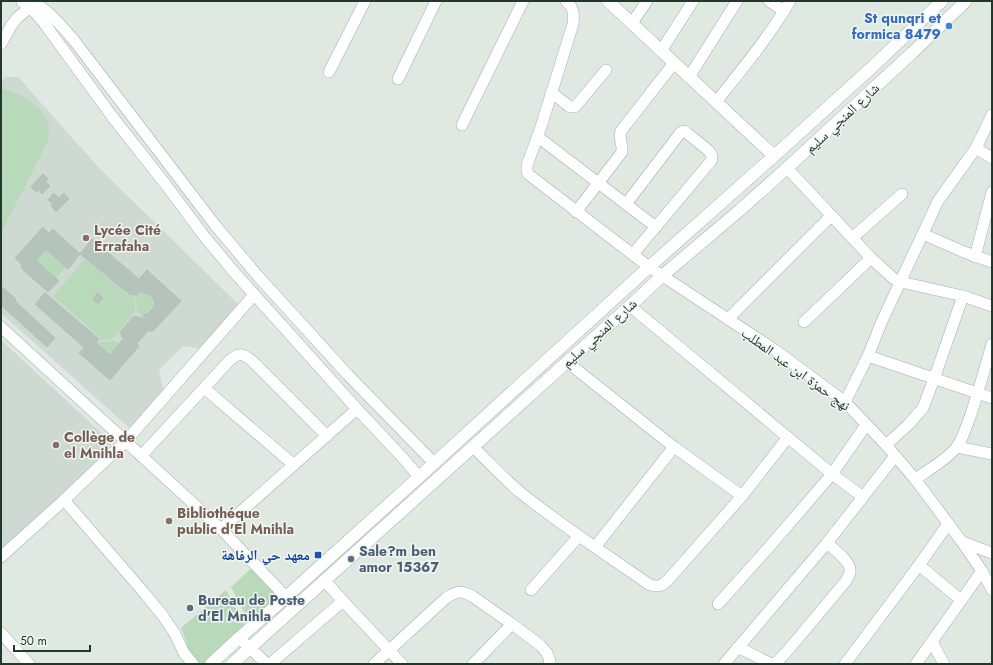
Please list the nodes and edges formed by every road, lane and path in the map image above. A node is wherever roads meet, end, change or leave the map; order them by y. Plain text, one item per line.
1 (365, 1) edge
2 (436, 1) edge
3 (523, 1) edge
4 (566, 1) edge
5 (608, 1) edge
6 (647, 1) edge
7 (693, 1) edge
8 (737, 1) edge
9 (769, 1) edge
10 (790, 1) edge
11 (942, 1) edge
12 (966, 1) edge
13 (29, 3) edge
14 (784, 11) junction
15 (632, 23) junction
16 (1, 44) edge
17 (661, 51) junction
18 (674, 63) junction
19 (606, 70) dead end
20 (329, 72) dead end
21 (689, 77) junction
22 (398, 78) dead end
23 (551, 92) junction
24 (716, 102) junction
25 (992, 115) edge
26 (462, 125) dead end
27 (538, 137) junction
28 (976, 148) junction
29 (774, 156) junction
30 (992, 158) edge
31 (787, 168) junction
32 (598, 182) junction
33 (992, 192) edge
34 (902, 194) dead end
35 (626, 204) junction
36 (576, 212) junction
37 (831, 216) junction
38 (215, 225) junction
39 (656, 227) junction
40 (922, 234) junction
41 (204, 236) junction
42 (852, 238) junction
43 (633, 254) junction
44 (975, 256) junction
45 (871, 258) junction
46 (992, 262) edge
47 (649, 267) junction
48 (662, 276) junction
49 (901, 282) junction
50 (254, 295) junction
51 (963, 296) junction
52 (630, 306) junction
53 (992, 306) edge
54 (728, 319) junction
55 (804, 322) dead end
56 (1, 327) edge
57 (992, 346) edge
58 (868, 356) junction
59 (567, 362) junction
60 (934, 379) junction
61 (204, 388) junction
62 (978, 394) junction
63 (992, 398) edge
64 (845, 402) junction
65 (357, 409) junction
66 (866, 425) junction
67 (327, 436) junction
68 (788, 437) junction
69 (125, 442) junction
70 (886, 445) junction
71 (473, 447) junction
72 (674, 447) junction
73 (957, 447) junction
74 (992, 454) edge
75 (141, 456) junction
76 (895, 456) junction
77 (434, 463) junction
78 (294, 465) junction
79 (832, 474) junction
80 (419, 477) junction
81 (915, 479) junction
82 (742, 496) junction
83 (863, 498) junction
84 (64, 500) junction
85 (948, 524) junction
86 (221, 529) junction
87 (579, 536) junction
88 (827, 542) junction
89 (962, 542) junction
90 (595, 547) junction
91 (992, 553) edge
92 (1, 557) edge
93 (919, 565) junction
94 (982, 571) junction
95 (325, 581) junction
96 (531, 590) dead end
97 (992, 590) edge
98 (286, 597) junction
99 (961, 600) junction
100 (343, 601) junction
101 (718, 604) dead end
102 (512, 624) junction
103 (1, 633) edge
104 (239, 638) junction
105 (932, 642) junction
106 (738, 647) junction
107 (250, 648) junction
108 (389, 651) junction
109 (29, 664) edge
110 (193, 664) edge
111 (211, 664) edge
112 (232, 664) edge
113 (268, 664) edge
114 (374, 664) edge
115 (402, 664) edge
116 (472, 664) edge
117 (549, 664) edge
118 (724, 664) edge
119 (772, 664) edge
120 (845, 664) edge
121 (916, 664) edge
122 (944, 664) edge

1 - 20 street
2 - 22 street
3 - 26 street
4 - 23 street, نهج حمزة ابن عبد المطلب
5 - 15 main road
6 - 15 street
7 - 17 street
8 - 21 street
9 - 14 street
10 - 14 street
11 - 29 main road, شارع المنجي سليم
12 - 31 main road, شارع المنجي سليم
13 - 16 street
13 - 38 street
13 - 41 street
14 - 24 street
15 - 17 main road
17 - 18 main road
18 - 21 main road
18 - 32 street
19 - 23 street
21 - 24 main road
23 - 27 street, نهج حمزة ابن عبد المطلب
24 - 29 main road
25 - 28 street
27 - 32 street
27 - 36 street, نهج حمزة ابن عبد المطلب
28 - 30 street
28 - 40 street
29 - 47 main road, شارع المنجي سليم
31 - 37 street
31 - 48 main road, شارع المنجي سليم
32 - 35 street
32 - 36 street
33 - 44 street
34 - 42 street
35 - 39 street
35 - 39 street
36 - 43 street, نهج حمزة ابن عبد المطلب
37 - 42 street
37 - 54 street
38 - 41 street
38 - 77 street
39 - 43 street
40 - 44 street
40 - 49 street
41 - 50 street
42 - 45 street
43 - 47 street, نهج حمزة ابن عبد المطلب
44 - 46 street
45 - 49 street
45 - 55 street
47 - 48 street, نهج حمزة ابن عبد المطلب
47 - 77 main road, شارع المنجي سليم
48 - 52 main road, شارع المنجي سليم
48 - 54 street, نهج حمزة ابن عبد المطلب
49 - 51 street
49 - 58 street
50 - 65 street
50 - 69 street
51 - 53 street
51 - 60 street
52 - 59 main road, شارع المنجي سليم
52 - 68 street
54 - 64 street, نهج حمزة ابن عبد المطلب
56 - 69 street
57 - 62 street
58 - 60 street
58 - 64 street
59 - 71 main road, شارع المنجي سليم
59 - 72 street
60 - 62 street
60 - 70 street
61 - 67 street
61 - 75 street
61 - 78 street
62 - 63 street
62 - 73 street
64 - 66 street, نهج حمزة ابن عبد المطلب
65 - 67 street
65 - 80 street
66 - 70 street, نهج حمزة ابن عبد المطلب
66 - 79 street
67 - 78 street
68 - 79 street
68 - 82 street
69 - 75 street
69 - 84 street
70 - 76 street, نهج حمزة ابن عبد المطلب
71 - 87 street
71 - 95 main road, شارع المنجي سليم
72 - 82 street
72 - 90 street
73 - 74 street
73 - 81 street
75 - 86 street
76 - 81 street, نهج حمزة ابن عبد المطلب
76 - 83 street
77 - 80 main road, شارع المنجي سليم
78 - 86 street
79 - 83 street
79 - 101 street
80 - 98 main road, شارع المنجي سليم
81 - 85 street, نهج حمزة ابن عبد المطلب
82 - 90 street
83 - 88 street
84 - 92 street
84 - 110 street
85 - 89 street, نهج حمزة ابن عبد المطلب
85 - 93 street
86 - 98 street
87 - 90 street
87 - 96 street
88 - 106 street
88 - 119 street
89 - 91 street
89 - 94 street, نهج حمزة ابن عبد المطلب
93 - 99 street
93 - 120 street
94 - 97 street, نهج حمزة ابن عبد المطلب
94 - 99 street
95 - 100 street
95 - 107 main road, شارع المنجي سليم
98 - 104 main road, شارع المنجي سليم
99 - 105 street
100 - 108 street
100 - 113 street
102 - 108 street
102 - 116 street
102 - 117 street
103 - 109 street
104 - 107 street
104 - 111 main road, شارع المنجي سليم
105 - 121 street
105 - 122 street
106 - 118 street
106 - 119 street
107 - 112 main road, شارع المنجي سليم
107 - 113 street
108 - 114 street
108 - 115 street

